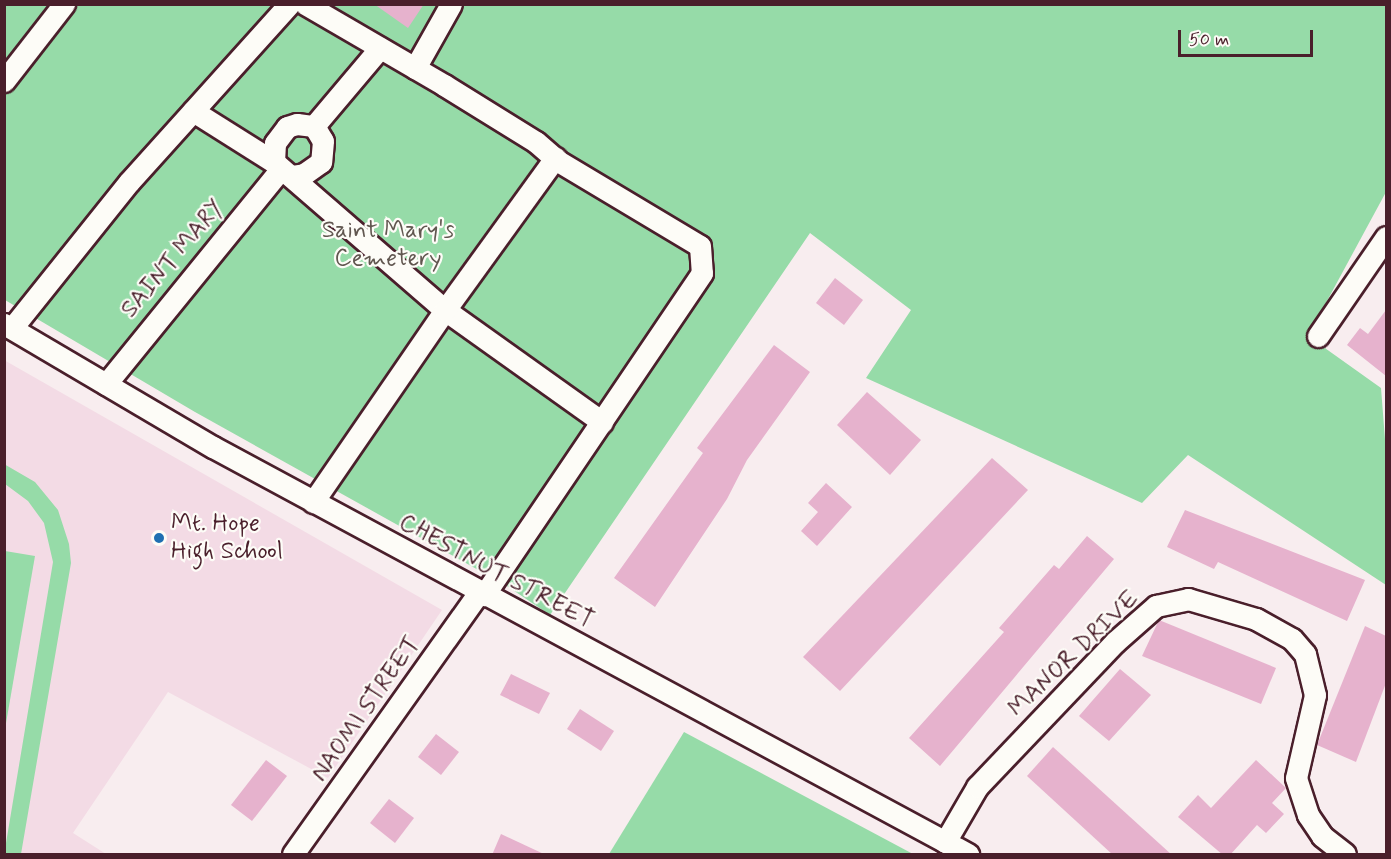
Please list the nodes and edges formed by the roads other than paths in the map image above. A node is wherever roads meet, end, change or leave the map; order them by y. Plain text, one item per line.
1 (64, 4) edge
2 (289, 4) edge
3 (305, 4) edge
4 (451, 4) edge
5 (380, 48) junction
6 (415, 68) junction
7 (4, 81) edge
8 (193, 111) junction
9 (314, 126) junction
10 (555, 159) junction
11 (282, 169) junction
12 (1386, 237) edge
13 (445, 310) junction
14 (8, 326) edge
15 (1318, 336) dead end
16 (106, 384) junction
17 (602, 422) junction
18 (313, 502) junction
19 (481, 594) junction
20 (945, 842) junction
21 (293, 855) edge
22 (968, 855) edge
23 (1345, 855) edge

1 - 7 street
2 - 8 street
3 - 5 street, NAOMI STREET
4 - 6 street
5 - 6 street, NAOMI STREET
5 - 9 street
6 - 10 street, NAOMI STREET
8 - 11 street
8 - 14 street
9 - 11 street
9 - 11 street
10 - 13 street
10 - 17 street, NAOMI STREET
11 - 13 street
11 - 16 street, SAINT MARY
12 - 15 street
13 - 17 street
13 - 18 street
14 - 16 street, CHESTNUT STREET
16 - 18 street, CHESTNUT STREET
17 - 19 street, NAOMI STREET
18 - 19 street, CHESTNUT STREET
19 - 20 street, CHESTNUT STREET
19 - 21 street, NAOMI STREET
20 - 22 street, CHESTNUT STREET
20 - 23 street, MANOR DRIVE

